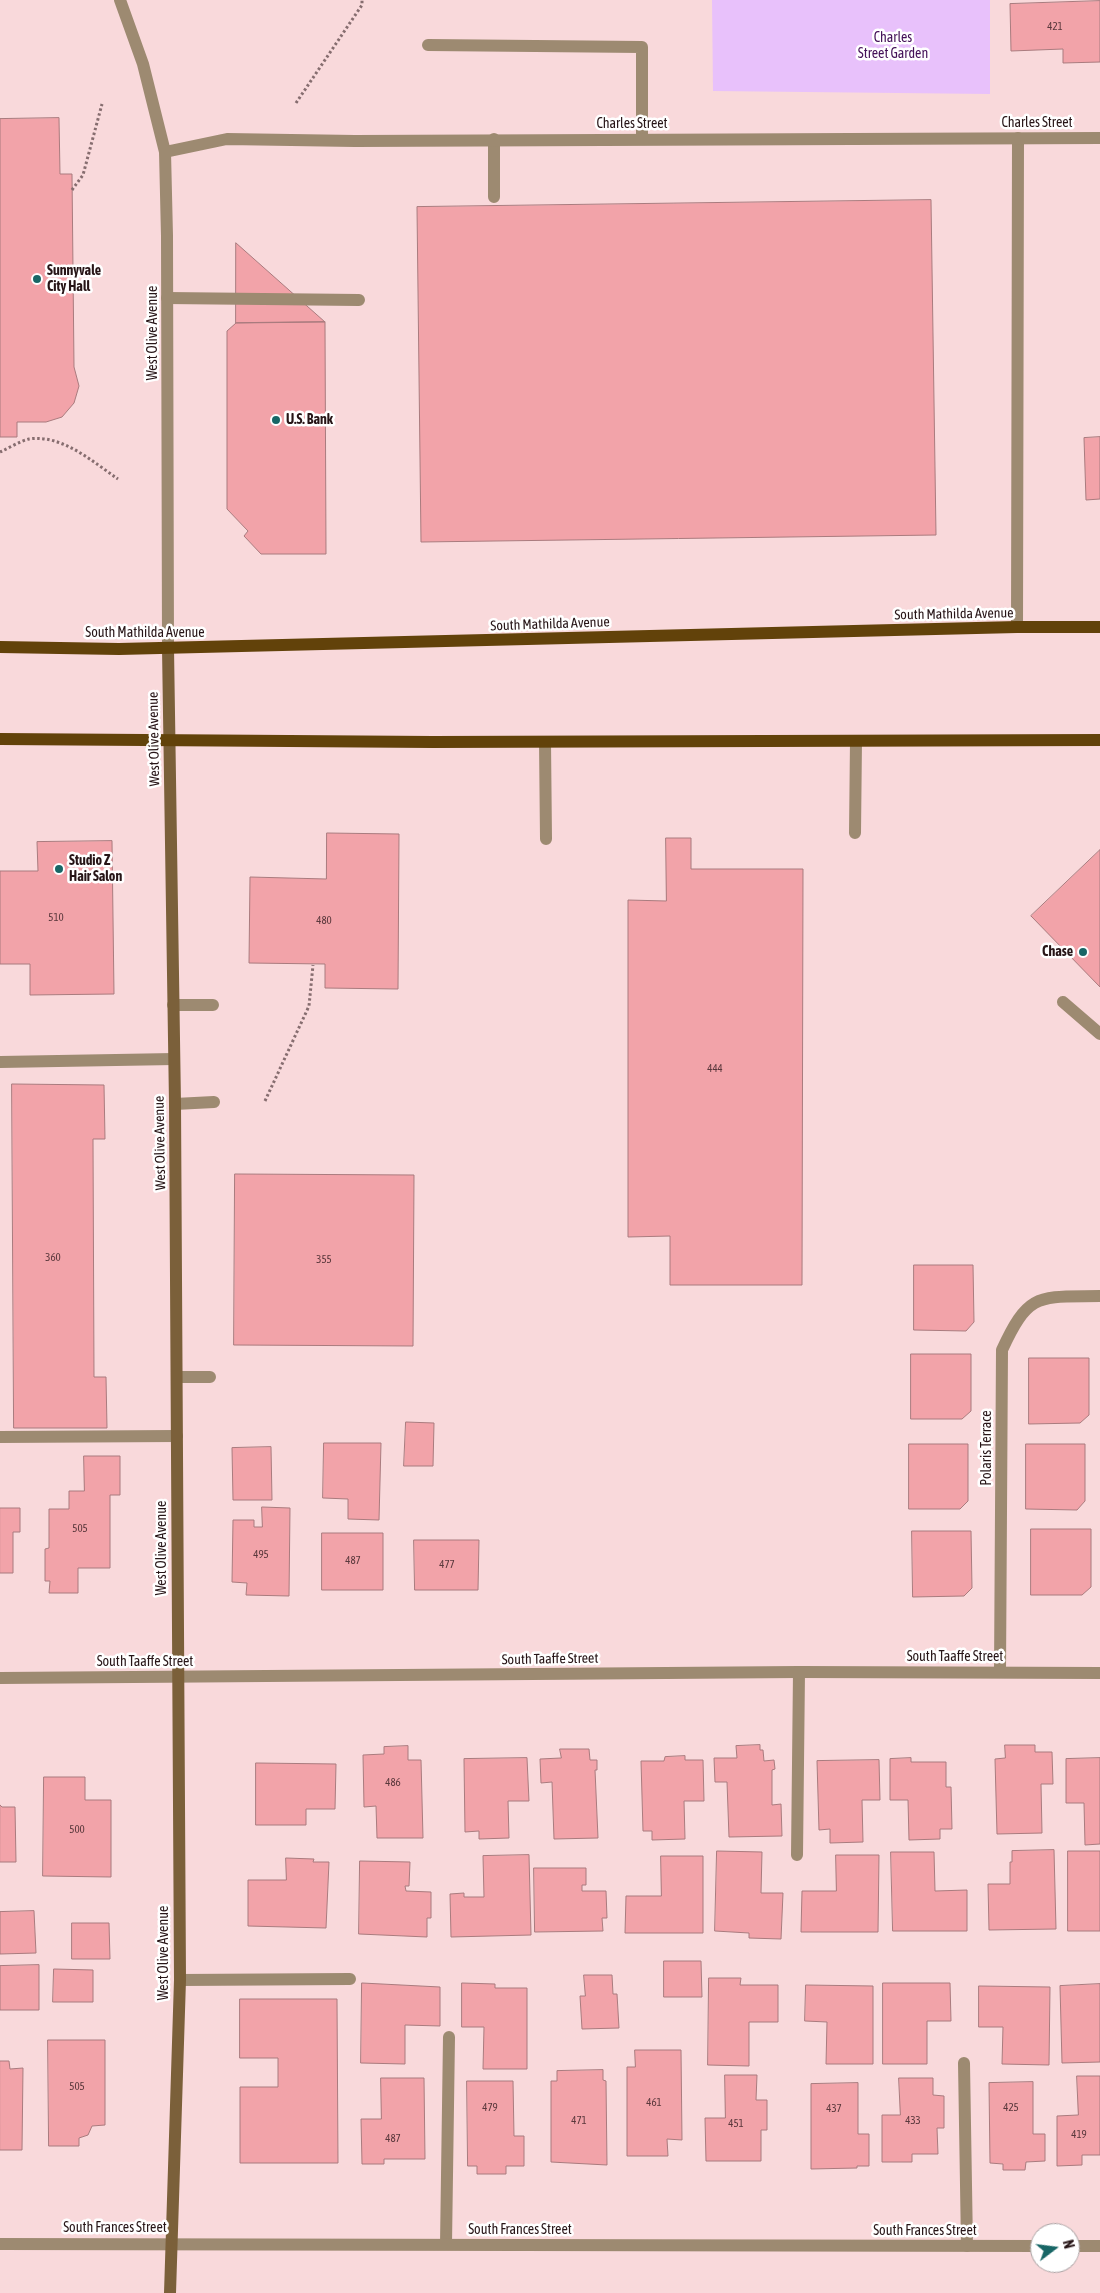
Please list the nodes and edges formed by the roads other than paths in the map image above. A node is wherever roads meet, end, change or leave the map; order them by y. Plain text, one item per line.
1 (120, 0) edge
2 (428, 44) dead end
3 (1018, 138) junction
4 (1100, 138) edge
5 (494, 139) junction
6 (642, 139) junction
7 (165, 152) junction
8 (494, 197) dead end
9 (167, 298) junction
10 (358, 300) dead end
11 (1017, 627) junction
12 (1100, 627) edge
13 (0, 647) edge
14 (168, 648) junction
15 (0, 739) edge
16 (168, 740) junction
17 (1100, 740) edge
18 (856, 741) junction
19 (545, 742) junction
20 (855, 833) dead end
21 (546, 840) dead end
22 (1063, 1002) dead end
23 (173, 1005) junction
24 (213, 1005) dead end
25 (1100, 1034) edge
26 (174, 1059) junction
27 (0, 1062) edge
28 (214, 1102) dead end
29 (175, 1104) junction
30 (1100, 1296) edge
31 (177, 1376) junction
32 (210, 1377) dead end
33 (177, 1436) junction
34 (0, 1437) edge
35 (799, 1672) junction
36 (1000, 1672) junction
37 (1100, 1673) edge
38 (178, 1677) junction
39 (0, 1678) edge
40 (797, 1855) dead end
41 (350, 1978) dead end
42 (180, 1980) junction
43 (449, 2037) dead end
44 (964, 2063) dead end
45 (172, 2243) junction
46 (0, 2244) edge
47 (446, 2244) junction
48 (967, 2246) junction
49 (1030, 2246) edge
50 (1080, 2246) edge
51 (1100, 2246) edge
52 (170, 2293) edge

1 - 7 street, West Olive Avenue
2 - 6 street
3 - 4 street, Charles Street
3 - 6 street, Charles Street
3 - 11 street
5 - 6 street, Charles Street
5 - 7 street, Charles Street
5 - 8 street
7 - 9 street, West Olive Avenue
9 - 10 street
9 - 14 street, West Olive Avenue
11 - 12 main road, South Mathilda Avenue
11 - 14 main road, South Mathilda Avenue
13 - 14 main road, South Mathilda Avenue
14 - 16 street, West Olive Avenue
15 - 16 main road
16 - 19 main road
16 - 23 street, West Olive Avenue
17 - 18 main road
18 - 19 main road
18 - 20 street
19 - 21 street
22 - 25 street
23 - 24 street
23 - 26 street, West Olive Avenue
26 - 27 street
26 - 29 street, West Olive Avenue
28 - 29 street
29 - 31 street, West Olive Avenue
30 - 36 street, Polaris Terrace
31 - 32 street
31 - 33 street, West Olive Avenue
33 - 34 street
33 - 38 street, West Olive Avenue
35 - 36 street, South Taaffe Street
35 - 38 street, South Taaffe Street
35 - 40 street
36 - 37 street, South Taaffe Street
38 - 39 street, South Taaffe Street
38 - 42 street, West Olive Avenue
41 - 42 street
42 - 45 street, West Olive Avenue
43 - 47 street
44 - 48 street
45 - 46 street, South Frances Street
45 - 47 street, South Frances Street
45 - 52 street, West Olive Avenue
47 - 48 street, South Frances Street
48 - 49 street, South Frances Street
50 - 51 street

